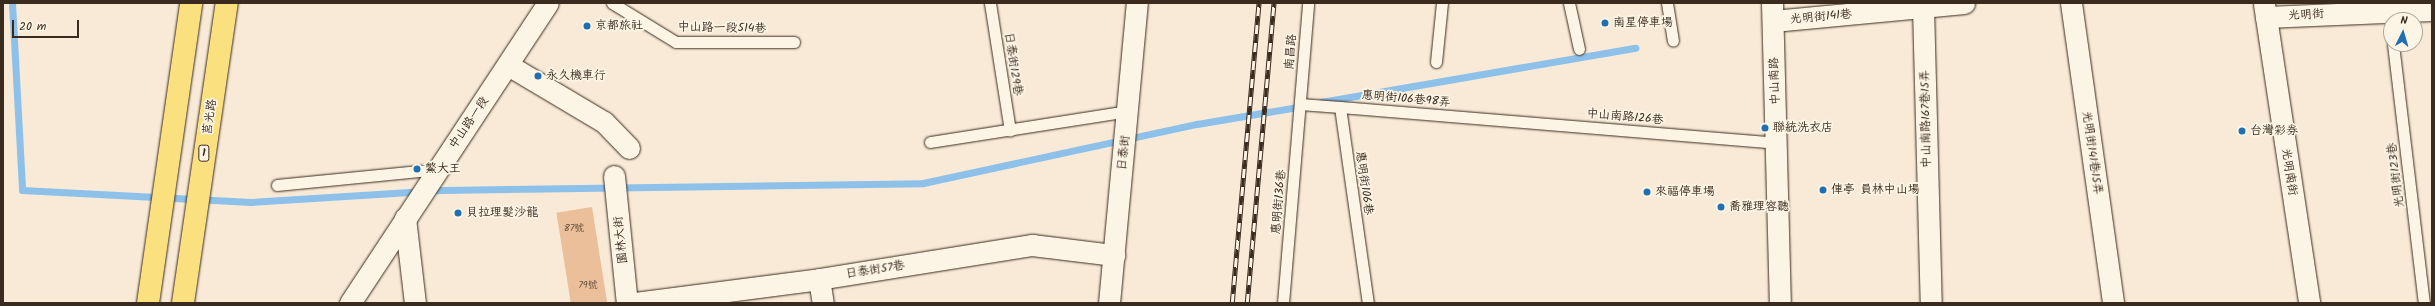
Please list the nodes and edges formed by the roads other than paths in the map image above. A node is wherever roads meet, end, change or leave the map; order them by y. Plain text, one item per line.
1 (191, 3) edge
2 (227, 3) edge
3 (548, 3) edge
4 (612, 3) edge
5 (990, 3) edge
6 (1137, 3) edge
7 (1308, 3) edge
8 (1442, 3) edge
9 (1569, 3) edge
10 (1667, 3) edge
11 (1964, 3) edge
12 (2071, 3) edge
13 (1923, 7) junction
14 (2265, 10) edge
15 (2432, 10) edge
16 (1773, 12) edge
17 (2420, 12) edge
18 (2383, 17) edge
19 (1673, 41) dead end
20 (794, 42) dead end
21 (1579, 49) dead end
22 (2394, 52) edge
23 (1436, 62) dead end
24 (508, 65) junction
25 (1300, 104) junction
26 (1340, 107) junction
27 (1128, 111) junction
28 (1470, 117) joint
29 (1010, 130) junction
30 (930, 142) dead end
31 (1777, 143) junction
32 (629, 148) dead end
33 (439, 169) junction
34 (614, 176) dead end
35 (277, 185) dead end
36 (405, 218) junction
37 (1114, 255) junction
38 (819, 279) junction
39 (148, 303) edge
40 (183, 303) edge
41 (350, 303) edge
42 (415, 303) edge
43 (627, 303) edge
44 (635, 303) edge
45 (822, 303) edge
46 (1109, 303) edge
47 (1284, 303) edge
48 (1368, 303) edge
49 (1780, 303) edge
50 (1931, 303) edge
51 (2113, 303) edge
52 (2309, 303) edge
53 (2424, 303) edge

1 - 39 main road
2 - 40 main road, 莒光路 / 1
3 - 24 street, 中山路一段
4 - 20 lane, 中山路一段514巷
5 - 29 lane, 日泰街129巷
6 - 27 street, 日泰街
7 - 25 lane, 南昌路
8 - 23 lane
9 - 21 lane
10 - 19 lane
11 - 13 street, 光明街141巷
12 - 51 street, 光明街141巷15弄
13 - 16 street, 光明街141巷
13 - 50 street, 中山南路167巷15弄
14 - 18 street, 光明街
14 - 52 street, 光明南街
15 - 17 street, 光明街
16 - 31 street, 中山南路
22 - 53 lane, 光明街123巷
24 - 32 street
24 - 33 street, 中山路一段
25 - 26 lane
25 - 47 lane, 惠明街136巷
26 - 28 lane, 惠明街106巷98弄
26 - 48 lane, 惠明街106巷
27 - 29 lane
27 - 37 street, 日泰街
28 - 31 lane, 中山南路126巷
29 - 30 lane
31 - 49 street, 中山南路
33 - 35 lane
33 - 36 street, 中山路一段
34 - 43 street, 園林大街
36 - 41 street, 中山路一段
36 - 42 street
37 - 38 street, 日泰街57巷
37 - 46 street, 日泰街
38 - 44 street, 日泰街57巷
38 - 45 street

